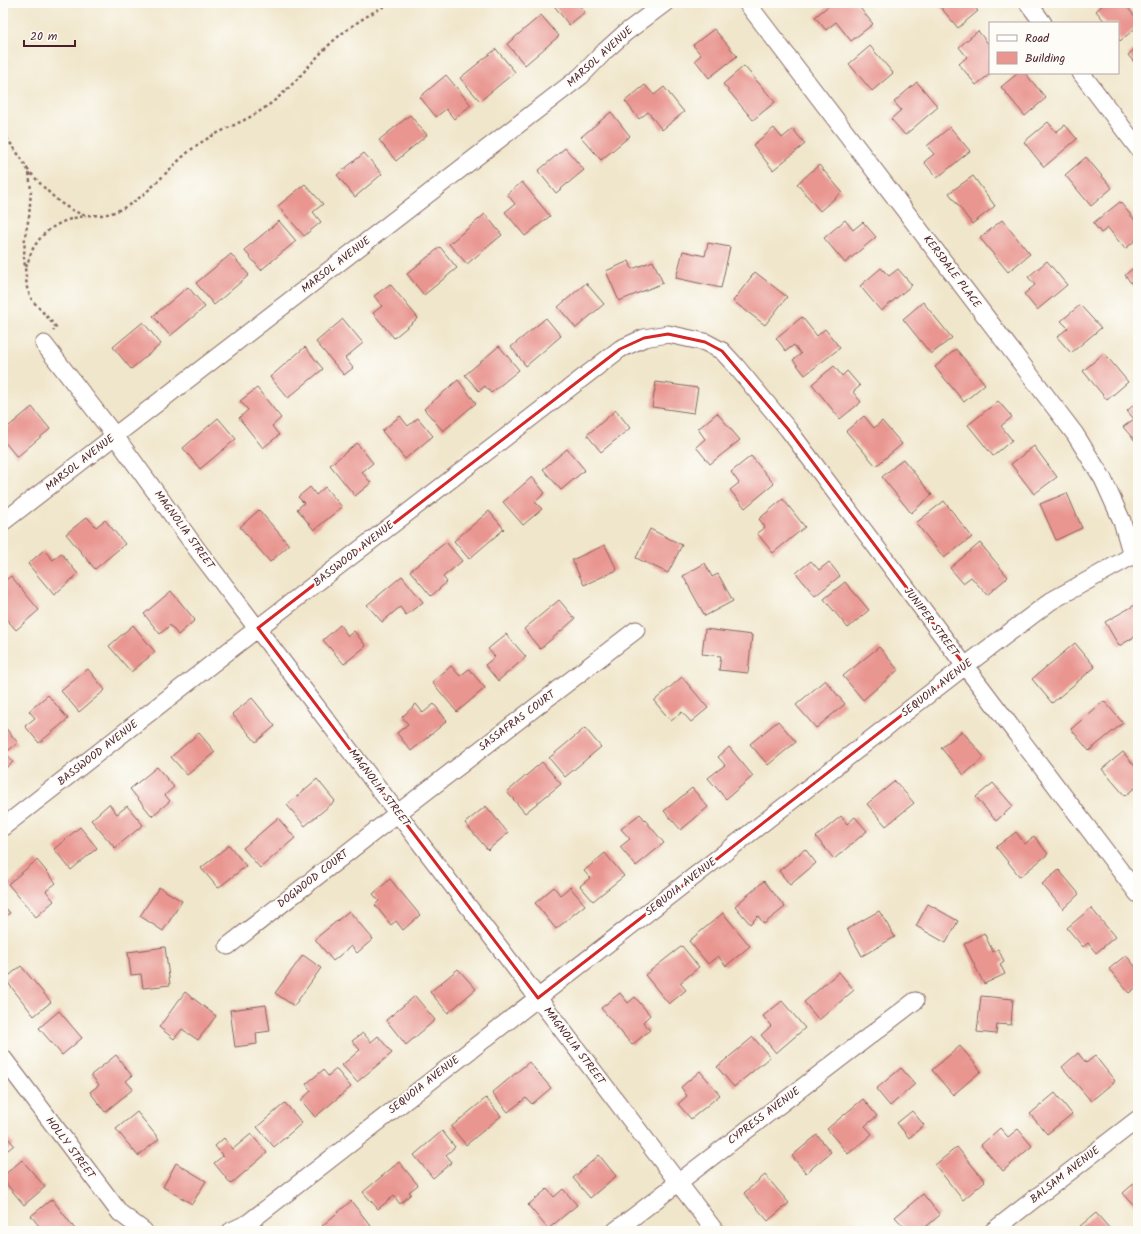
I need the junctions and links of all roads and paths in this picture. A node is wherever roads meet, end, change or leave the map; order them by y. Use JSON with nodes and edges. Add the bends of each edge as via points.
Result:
{"nodes":[{"id":1,"x":390,"y":3,"type":"edge"},
{"id":2,"x":665,"y":3,"type":"edge"},
{"id":3,"x":747,"y":3,"type":"edge"},
{"id":4,"x":1028,"y":3,"type":"edge"},
{"id":5,"x":1042,"y":22,"type":"edge"},
{"id":6,"x":1082,"y":74,"type":"edge"},
{"id":7,"x":3,"y":133,"type":"edge"},
{"id":8,"x":1138,"y":148,"type":"edge"},
{"id":9,"x":27,"y":169,"type":"junction"},
{"id":10,"x":87,"y":215,"type":"junction"},
{"id":11,"x":25,"y":270,"type":"junction"},
{"id":12,"x":44,"y":344,"type":"joint"},
{"id":13,"x":722,"y":351,"type":"joint"},
{"id":14,"x":115,"y":436,"type":"junction"},
{"id":15,"x":3,"y":522,"type":"edge"},
{"id":16,"x":1135,"y":555,"type":"edge"},
{"id":17,"x":258,"y":628,"type":"junction"},
{"id":18,"x":636,"y":630,"type":"dead end"},
{"id":19,"x":965,"y":666,"type":"junction"},
{"id":20,"x":398,"y":813,"type":"junction"},
{"id":21,"x":3,"y":827,"type":"edge"},
{"id":22,"x":1138,"y":894,"type":"edge"},
{"id":23,"x":228,"y":946,"type":"dead end"},
{"id":24,"x":538,"y":998,"type":"junction"},
{"id":25,"x":915,"y":1001,"type":"dead end"},
{"id":26,"x":3,"y":1058,"type":"edge"},
{"id":27,"x":1138,"y":1119,"type":"edge"},
{"id":28,"x":678,"y":1182,"type":"junction"},
{"id":29,"x":144,"y":1231,"type":"edge"},
{"id":30,"x":231,"y":1231,"type":"edge"},
{"id":31,"x":614,"y":1231,"type":"edge"},
{"id":32,"x":715,"y":1231,"type":"edge"},
{"id":33,"x":993,"y":1231,"type":"edge"}],
"edges":[{"from":1,"to":10,"type":"path","via":[[343,33],[269,105],[192,149],[126,207],[114,213]]},
{"from":2,"to":14,"type":"street","name":"MARSOL AVENUE","via":[[625,32],[581,76]]},
{"from":3,"to":16,"type":"street","name":"KERSDALE PLACE","via":[[1075,434],[1102,479]]},
{"from":4,"to":5,"type":"street"},
{"from":6,"to":8,"type":"street"},
{"from":7,"to":9,"type":"path"},
{"from":9,"to":10,"type":"path","via":[[62,204]]},
{"from":9,"to":11,"type":"path","via":[[31,191],[25,236]]},
{"from":10,"to":11,"type":"path","via":[[56,224],[44,234],[34,247]]},
{"from":11,"to":12,"type":"path","via":[[27,288],[32,300],[56,327]]},
{"from":12,"to":14,"type":"street","name":"MAGNOLIA STREET"},
{"from":13,"to":17,"type":"street","name":"BASSWOOD AVENUE","via":[[705,342],[668,334],[644,338],[620,349]]},
{"from":13,"to":19,"type":"street","name":"JUNIPER STREET","via":[[788,429]]},
{"from":14,"to":15,"type":"street","name":"MARSOL AVENUE"},
{"from":14,"to":17,"type":"street","name":"MAGNOLIA STREET"},
{"from":16,"to":19,"type":"street","name":"SEQUOIA AVENUE","via":[[1051,601]]},
{"from":17,"to":20,"type":"street","name":"MAGNOLIA STREET"},
{"from":17,"to":21,"type":"street","name":"BASSWOOD AVENUE"},
{"from":18,"to":20,"type":"street","name":"SASSAFRAS COURT"},
{"from":19,"to":22,"type":"street","name":"JUNIPER STREET"},
{"from":19,"to":24,"type":"street","name":"SEQUOIA AVENUE"},
{"from":20,"to":23,"type":"street","name":"DOGWOOD COURT"},
{"from":20,"to":24,"type":"street","name":"MAGNOLIA STREET"},
{"from":24,"to":28,"type":"street","name":"MAGNOLIA STREET"},
{"from":24,"to":30,"type":"street","name":"SEQUOIA AVENUE","via":[[248,1223]]},
{"from":25,"to":28,"type":"street","name":"CYPRESS AVENUE"},
{"from":26,"to":29,"type":"street","name":"HOLLY STREET","via":[[120,1213]]},
{"from":27,"to":33,"type":"street","name":"BALSAM AVENUE"},
{"from":28,"to":31,"type":"street","name":"CYPRESS AVENUE"},
{"from":28,"to":32,"type":"street","name":"MAGNOLIA STREET"}]}
